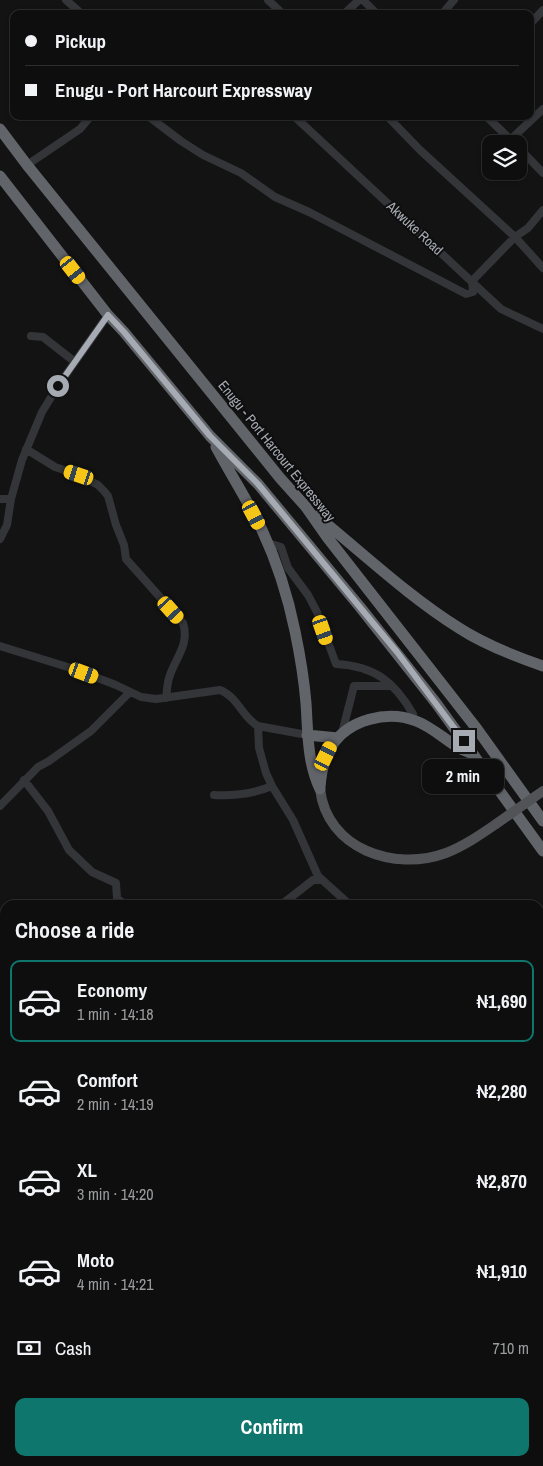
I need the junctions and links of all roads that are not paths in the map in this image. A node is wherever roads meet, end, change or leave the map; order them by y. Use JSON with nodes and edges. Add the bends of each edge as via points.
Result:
{"nodes":[{"id":1,"x":66,"y":0,"type":"edge"},
{"id":2,"x":268,"y":0,"type":"edge"},
{"id":3,"x":361,"y":0,"type":"edge"},
{"id":4,"x":454,"y":0,"type":"edge"},
{"id":5,"x":77,"y":10,"type":"edge"},
{"id":6,"x":279,"y":10,"type":"edge"},
{"id":7,"x":349,"y":10,"type":"edge"},
{"id":8,"x":372,"y":10,"type":"edge"},
{"id":9,"x":445,"y":10,"type":"edge"},
{"id":10,"x":543,"y":10,"type":"edge"},
{"id":11,"x":534,"y":20,"type":"edge"},
{"id":12,"x":543,"y":109,"type":"edge"},
{"id":13,"x":534,"y":119,"type":"edge"},
{"id":14,"x":88,"y":120,"type":"edge"},
{"id":15,"x":154,"y":120,"type":"edge"},
{"id":16,"x":298,"y":120,"type":"edge"},
{"id":17,"x":392,"y":120,"type":"edge"},
{"id":18,"x":490,"y":120,"type":"edge"},
{"id":19,"x":533,"y":120,"type":"edge"},
{"id":20,"x":0,"y":128,"type":"edge"},
{"id":21,"x":505,"y":135,"type":"edge"},
{"id":22,"x":519,"y":135,"type":"edge"},
{"id":23,"x":527,"y":156,"type":"edge"},
{"id":24,"x":27,"y":166,"type":"junction"},
{"id":25,"x":543,"y":173,"type":"edge"},
{"id":26,"x":0,"y":176,"type":"edge"},
{"id":27,"x":543,"y":210,"type":"edge"},
{"id":28,"x":515,"y":237,"type":"junction"},
{"id":29,"x":543,"y":268,"type":"edge"},
{"id":30,"x":472,"y":281,"type":"junction"},
{"id":31,"x":108,"y":315,"type":"junction"},
{"id":32,"x":543,"y":329,"type":"edge"},
{"id":33,"x":31,"y":336,"type":"dead end"},
{"id":34,"x":75,"y":362,"type":"junction"},
{"id":35,"x":210,"y":436,"type":"junction"},
{"id":36,"x":26,"y":450,"type":"junction"},
{"id":37,"x":11,"y":499,"type":"junction"},
{"id":38,"x":0,"y":500,"type":"edge"},
{"id":39,"x":306,"y":507,"type":"junction"},
{"id":40,"x":0,"y":539,"type":"edge"},
{"id":41,"x":268,"y":544,"type":"junction"},
{"id":42,"x":0,"y":646,"type":"edge"},
{"id":43,"x":543,"y":666,"type":"edge"},
{"id":44,"x":391,"y":686,"type":"junction"},
{"id":45,"x":130,"y":692,"type":"junction"},
{"id":46,"x":166,"y":698,"type":"junction"},
{"id":47,"x":412,"y":714,"type":"dead end"},
{"id":48,"x":258,"y":726,"type":"junction"},
{"id":49,"x":307,"y":736,"type":"junction"},
{"id":50,"x":340,"y":737,"type":"junction"},
{"id":51,"x":473,"y":754,"type":"junction"},
{"id":52,"x":24,"y":780,"type":"junction"},
{"id":53,"x":272,"y":786,"type":"junction"},
{"id":54,"x":320,"y":789,"type":"junction"},
{"id":55,"x":543,"y":791,"type":"edge"},
{"id":56,"x":214,"y":795,"type":"dead end"},
{"id":57,"x":0,"y":806,"type":"edge"},
{"id":58,"x":543,"y":821,"type":"edge"},
{"id":59,"x":543,"y":851,"type":"edge"},
{"id":60,"x":321,"y":880,"type":"junction"},
{"id":61,"x":119,"y":900,"type":"edge"},
{"id":62,"x":287,"y":900,"type":"edge"},
{"id":63,"x":344,"y":900,"type":"edge"}],
"edges":[{"from":1,"to":5,"type":"street"},
{"from":2,"to":6,"type":"street"},
{"from":3,"to":7,"type":"street"},
{"from":3,"to":8,"type":"street"},
{"from":4,"to":9,"type":"street"},
{"from":10,"to":11,"type":"street"},
{"from":12,"to":13,"type":"street"},
{"from":14,"to":24,"type":"street","via":[[80,129]]},
{"from":15,"to":30,"type":"street","via":[[275,197],[466,294],[473,292]]},
{"from":16,"to":30,"type":"street","name":"Akwuke Road"},
{"from":17,"to":28,"type":"street"},
{"from":18,"to":21,"type":"street"},
{"from":19,"to":22,"type":"street"},
{"from":20,"to":24,"type":"highway","name":"Enugu - Port Harcourt Expressway"},
{"from":23,"to":25,"type":"street"},
{"from":24,"to":39,"type":"highway","name":"Enugu - Port Harcourt Expressway"},
{"from":26,"to":31,"type":"highway"},
{"from":27,"to":28,"type":"street","via":[[528,228]]},
{"from":28,"to":29,"type":"street"},
{"from":28,"to":30,"type":"street"},
{"from":30,"to":32,"type":"street","name":"Akwuke Road","via":[[501,309]]},
{"from":31,"to":34,"type":"street"},
{"from":31,"to":35,"type":"highway"},
{"from":33,"to":34,"type":"street","via":[[43,337]]},
{"from":34,"to":36,"type":"street","via":[[48,402]]},
{"from":35,"to":41,"type":"highway"},
{"from":35,"to":51,"type":"highway","via":[[258,484],[360,607]]},
{"from":36,"to":37,"type":"street"},
{"from":36,"to":46,"type":"street","via":[[55,467],[79,475],[104,491],[126,559],[183,623],[185,642],[169,678]]},
{"from":37,"to":38,"type":"street"},
{"from":37,"to":40,"type":"street","via":[[7,525]]},
{"from":39,"to":43,"type":"highway","via":[[422,602],[460,628],[488,644]]},
{"from":39,"to":58,"type":"highway","name":"Enugu - Port Harcourt Expressway","via":[[477,729]]},
{"from":41,"to":44,"type":"street","via":[[281,547],[288,568],[317,612],[336,664],[373,671]]},
{"from":41,"to":49,"type":"highway","via":[[295,629],[302,665]]},
{"from":42,"to":45,"type":"street","via":[[74,669]]},
{"from":44,"to":47,"type":"street"},
{"from":44,"to":50,"type":"street","via":[[354,686]]},
{"from":45,"to":46,"type":"street","via":[[149,699]]},
{"from":45,"to":52,"type":"street","via":[[91,731]]},
{"from":46,"to":48,"type":"street","via":[[220,690],[227,693]]},
{"from":48,"to":49,"type":"street"},
{"from":48,"to":53,"type":"street","via":[[259,748]]},
{"from":49,"to":50,"type":"highway"},
{"from":49,"to":54,"type":"highway","via":[[315,780]]},
{"from":50,"to":51,"type":"highway","via":[[371,718],[403,716],[418,721]]},
{"from":50,"to":54,"type":"highway","via":[[322,767]]},
{"from":51,"to":59,"type":"highway"},
{"from":52,"to":57,"type":"street"},
{"from":52,"to":61,"type":"street","via":[[48,811],[69,850],[92,872],[116,883]]},
{"from":53,"to":56,"type":"street","via":[[235,796]]},
{"from":53,"to":60,"type":"street","via":[[293,820]]},
{"from":54,"to":55,"type":"main road","bridge":true,"via":[[323,806],[334,827],[344,837],[370,852],[412,860],[446,853],[473,840]]},
{"from":60,"to":62,"type":"street","via":[[312,880]]},
{"from":60,"to":63,"type":"street"}]}
